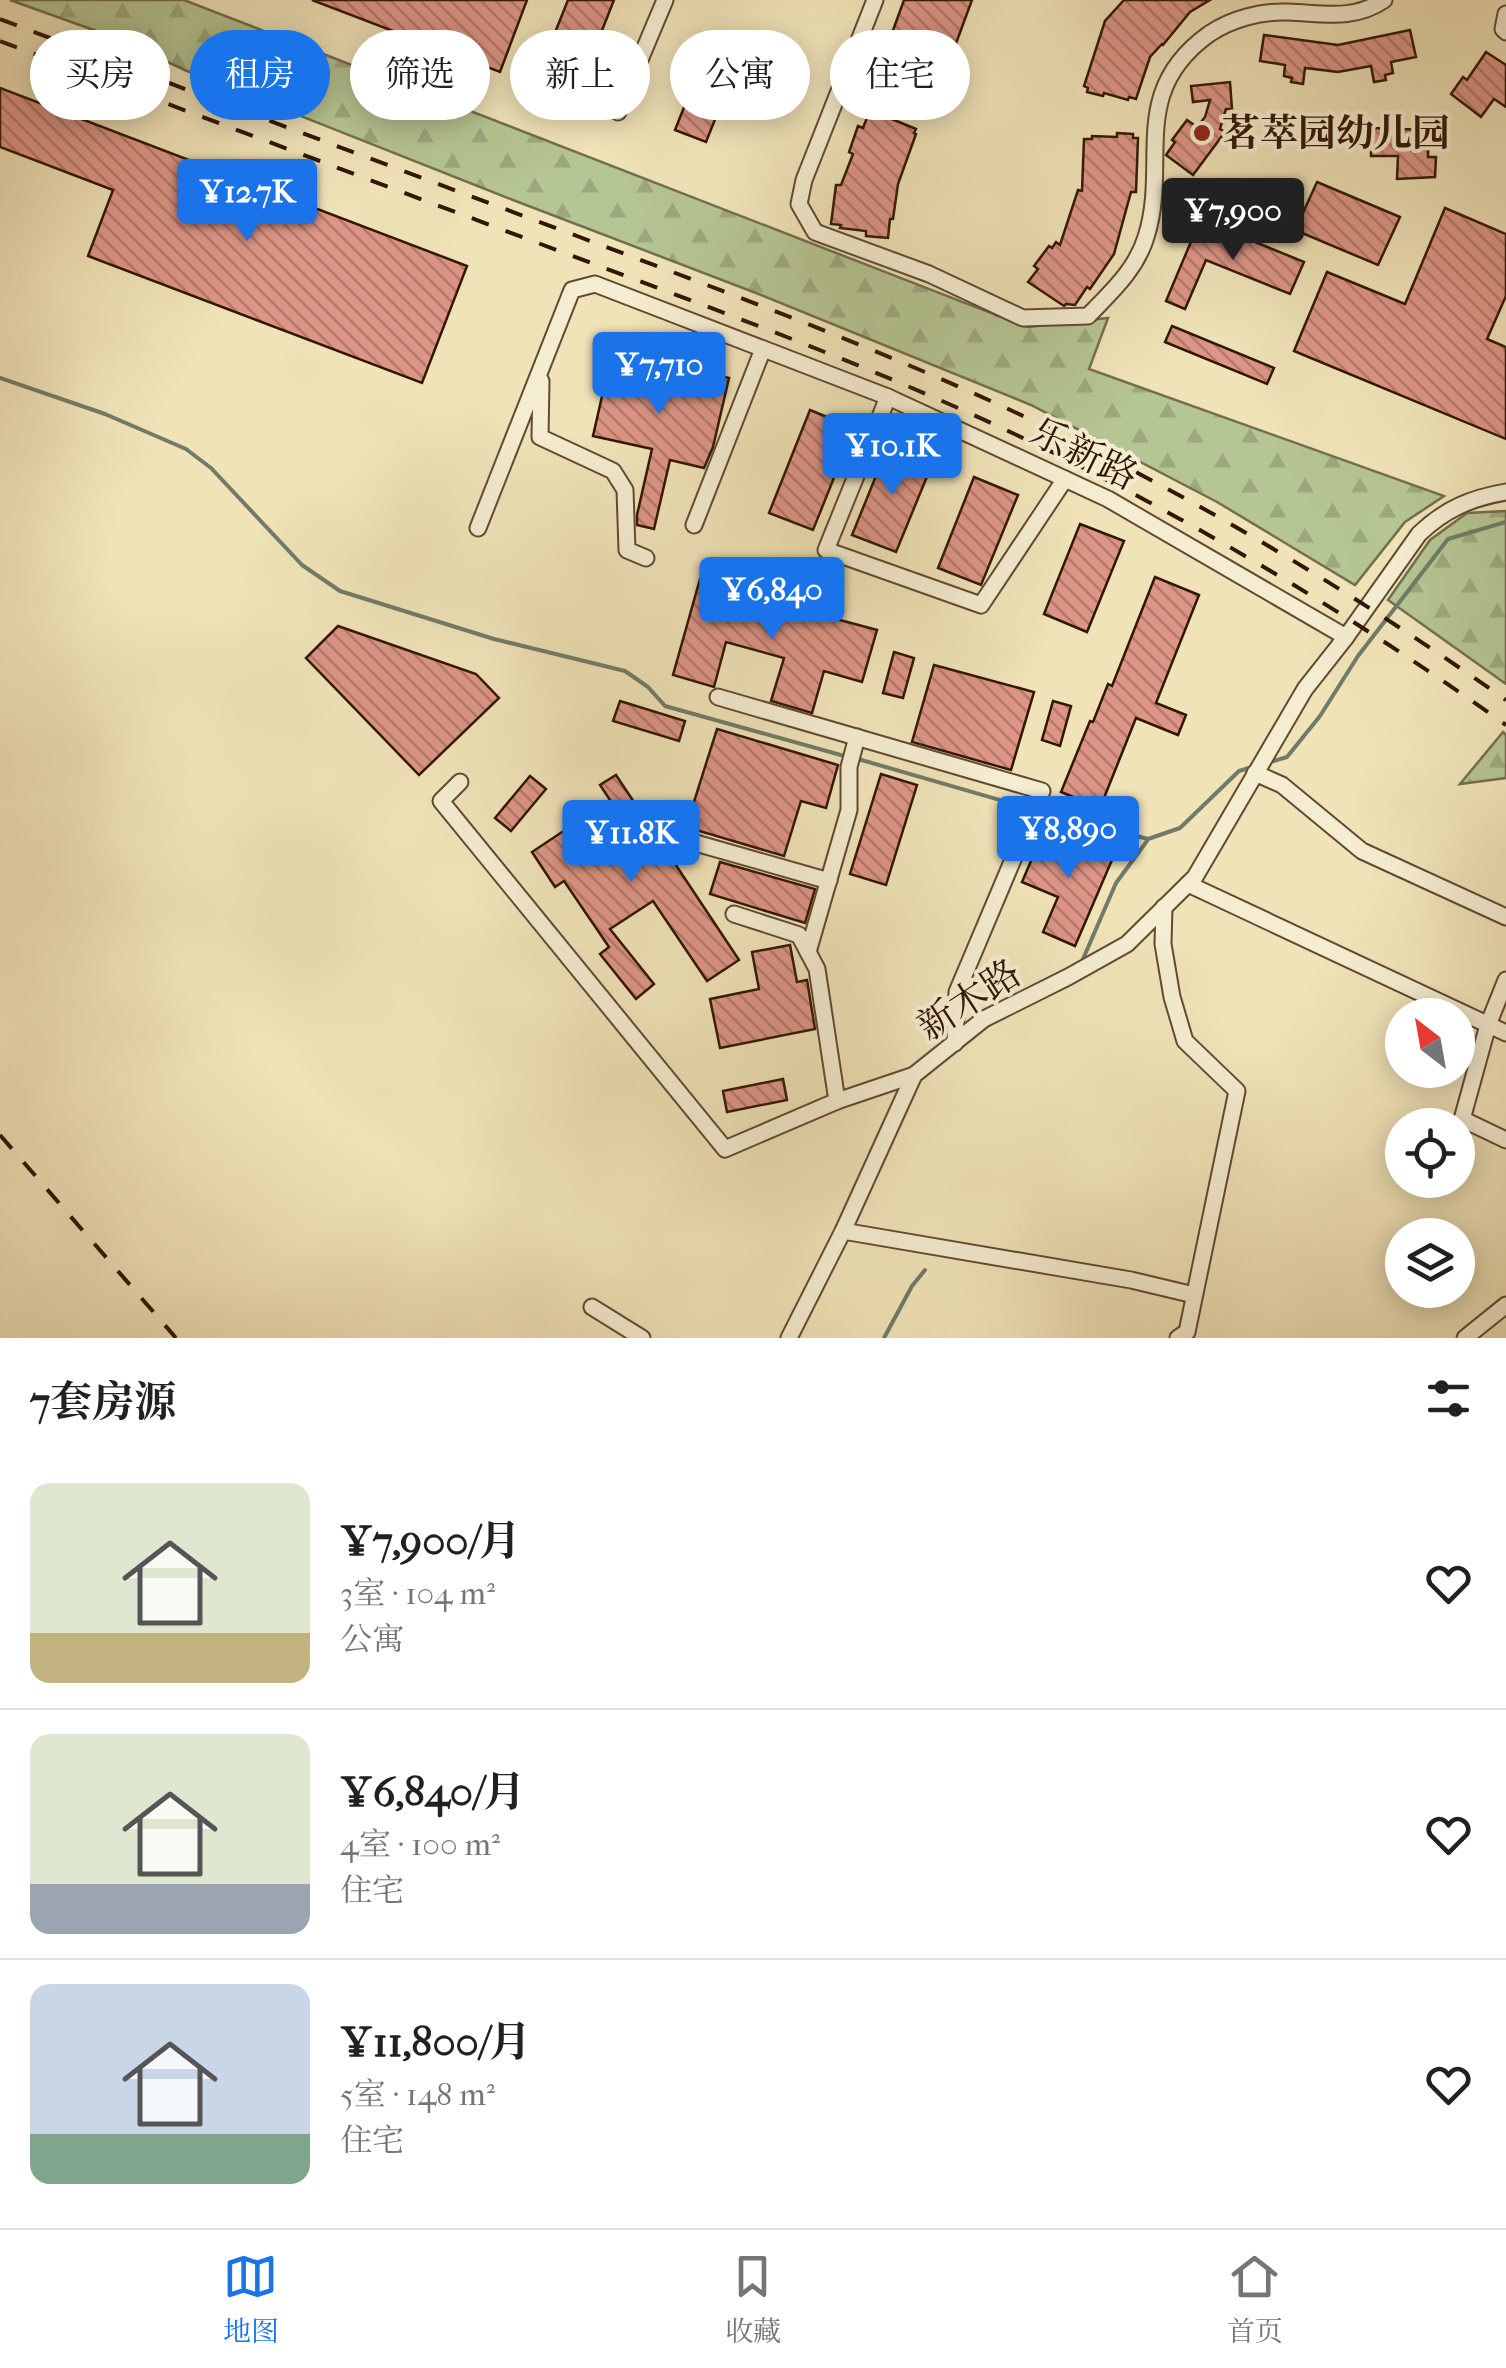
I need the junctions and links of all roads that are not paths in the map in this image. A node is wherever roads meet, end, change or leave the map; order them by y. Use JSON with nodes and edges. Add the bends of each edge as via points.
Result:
{"nodes":[{"id":1,"x":665,"y":0,"type":"edge"},
{"id":2,"x":875,"y":0,"type":"edge"},
{"id":3,"x":1384,"y":0,"type":"edge"},
{"id":4,"x":1506,"y":14,"type":"edge"},
{"id":5,"x":1506,"y":32,"type":"edge"},
{"id":6,"x":650,"y":36,"type":"edge"},
{"id":7,"x":763,"y":349,"type":"junction"},
{"id":8,"x":542,"y":367,"type":"junction"},
{"id":9,"x":888,"y":398,"type":"junction"},
{"id":10,"x":1065,"y":479,"type":"junction"},
{"id":11,"x":1506,"y":492,"type":"edge"},
{"id":12,"x":694,"y":526,"type":"dead end"},
{"id":13,"x":478,"y":528,"type":"dead end"},
{"id":14,"x":646,"y":558,"type":"dead end"},
{"id":15,"x":1346,"y":638,"type":"junction"},
{"id":16,"x":718,"y":697,"type":"dead end"},
{"id":17,"x":857,"y":737,"type":"junction"},
{"id":18,"x":1255,"y":774,"type":"junction"},
{"id":19,"x":460,"y":782,"type":"dead end"},
{"id":20,"x":678,"y":838,"type":"dead end"},
{"id":21,"x":829,"y":881,"type":"junction"},
{"id":22,"x":1188,"y":884,"type":"junction"},
{"id":23,"x":1164,"y":907,"type":"junction"},
{"id":24,"x":734,"y":914,"type":"dead end"},
{"id":25,"x":1506,"y":917,"type":"edge"},
{"id":26,"x":808,"y":952,"type":"junction"},
{"id":27,"x":1506,"y":980,"type":"edge"},
{"id":28,"x":1488,"y":1025,"type":"junction"},
{"id":29,"x":1506,"y":1033,"type":"edge"},
{"id":30,"x":955,"y":1043,"type":"junction"},
{"id":31,"x":914,"y":1075,"type":"junction"},
{"id":32,"x":837,"y":1101,"type":"junction"},
{"id":33,"x":1465,"y":1108,"type":"edge"},
{"id":34,"x":1475,"y":1131,"type":"edge"},
{"id":35,"x":1506,"y":1140,"type":"edge"},
{"id":36,"x":842,"y":1231,"type":"junction"},
{"id":37,"x":1194,"y":1295,"type":"junction"},
{"id":38,"x":1506,"y":1305,"type":"edge"},
{"id":39,"x":592,"y":1307,"type":"dead end"},
{"id":40,"x":642,"y":1338,"type":"edge"},
{"id":41,"x":788,"y":1338,"type":"edge"},
{"id":42,"x":1178,"y":1338,"type":"edge"},
{"id":43,"x":1465,"y":1338,"type":"edge"}],
"edges":[{"from":1,"to":6,"type":"street"},
{"from":2,"to":3,"type":"street","via":[[799,204],[815,232],[930,274],[1023,318],[1088,316],[1132,268],[1150,224],[1162,93],[1199,42],[1238,19],[1284,12],[1342,15]]},
{"from":4,"to":5,"type":"street"},
{"from":7,"to":8,"type":"street","name":"乐新路","via":[[596,284],[572,290]]},
{"from":7,"to":9,"type":"street","name":"乐新路"},
{"from":7,"to":12,"type":"street"},
{"from":8,"to":13,"type":"street","name":"乐新路"},
{"from":8,"to":14,"type":"street","via":[[540,437],[613,471],[625,490],[627,550]]},
{"from":9,"to":10,"type":"street","name":"乐新路"},
{"from":9,"to":10,"type":"street","via":[[826,550],[981,604]]},
{"from":10,"to":15,"type":"street","name":"乐新路"},
{"from":11,"to":15,"type":"street","via":[[1472,499],[1430,522]]},
{"from":15,"to":18,"type":"street","name":"新木路","via":[[1305,690]]},
{"from":16,"to":17,"type":"street"},
{"from":17,"to":21,"type":"street","via":[[849,767],[850,810]]},
{"from":17,"to":30,"type":"street","via":[[1042,790],[957,992]]},
{"from":18,"to":22,"type":"street","name":"新木路"},
{"from":18,"to":25,"type":"street","via":[[1282,785],[1362,850]]},
{"from":19,"to":32,"type":"street","via":[[441,801],[725,1148]]},
{"from":20,"to":21,"type":"street"},
{"from":21,"to":26,"type":"street"},
{"from":22,"to":23,"type":"street","name":"新木路"},
{"from":22,"to":28,"type":"street"},
{"from":23,"to":30,"type":"street","name":"新木路","via":[[1127,944],[984,1019]]},
{"from":23,"to":37,"type":"street","via":[[1163,944],[1184,1041],[1237,1090]]},
{"from":24,"to":26,"type":"street","via":[[799,935]]},
{"from":26,"to":32,"type":"street","via":[[817,970]]},
{"from":27,"to":28,"type":"street"},
{"from":28,"to":29,"type":"street"},
{"from":28,"to":33,"type":"street"},
{"from":30,"to":31,"type":"street","name":"新木路"},
{"from":31,"to":32,"type":"street"},
{"from":31,"to":36,"type":"street","name":"新木路"},
{"from":34,"to":35,"type":"street"},
{"from":36,"to":37,"type":"street"},
{"from":36,"to":41,"type":"street","name":"新木路"},
{"from":37,"to":42,"type":"street","via":[[1186,1332]]},
{"from":38,"to":43,"type":"street"},
{"from":39,"to":40,"type":"street"}]}
